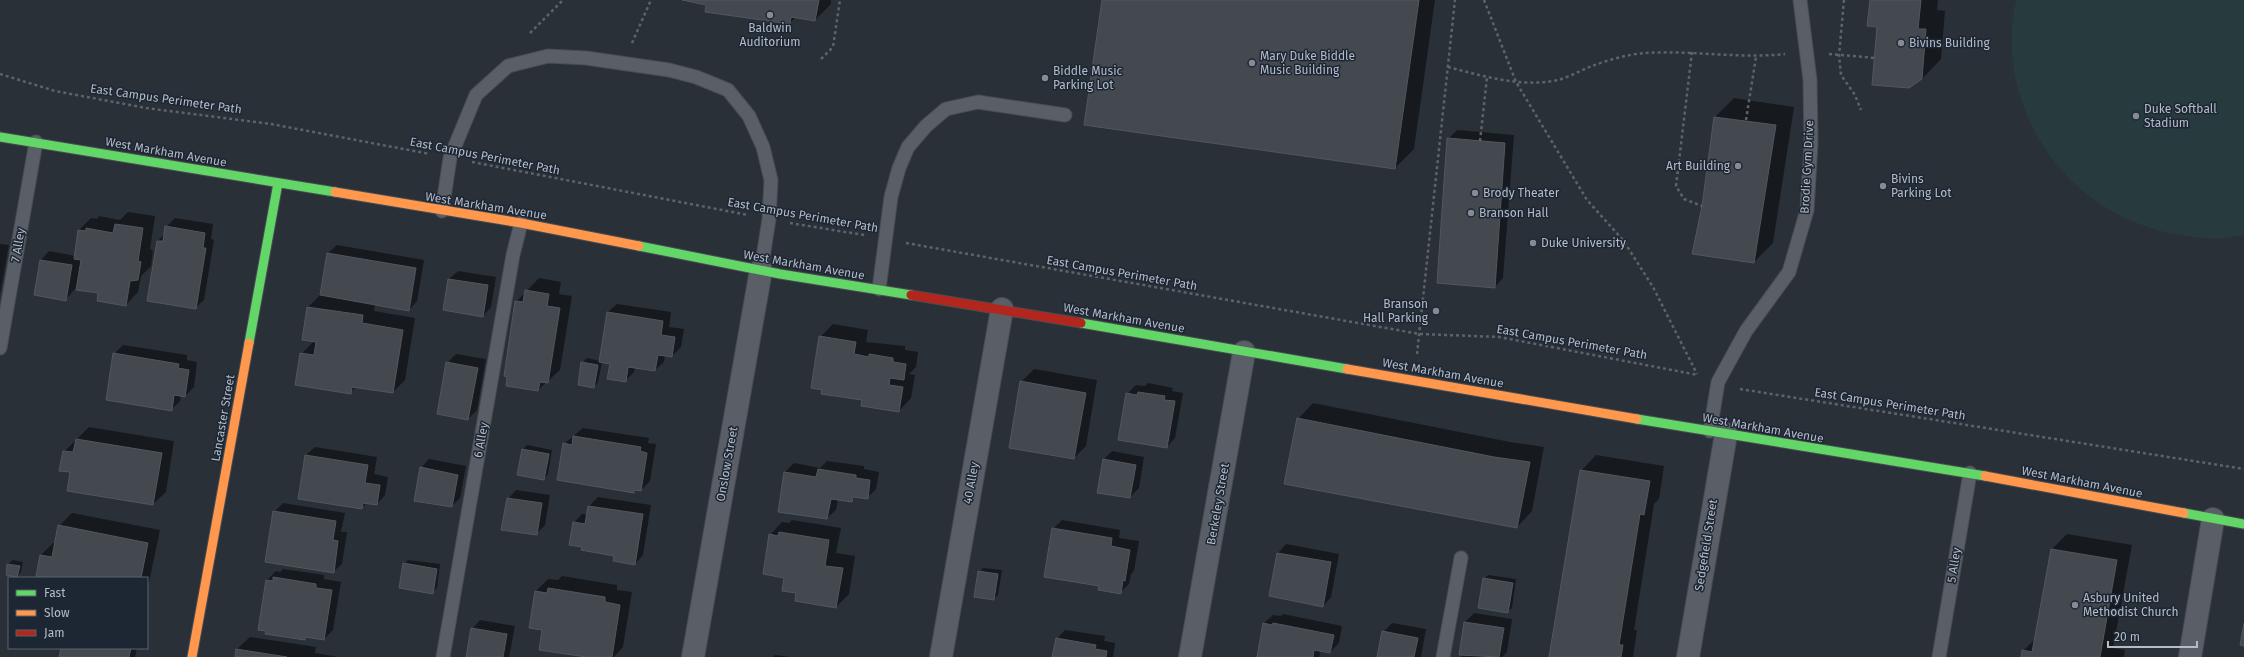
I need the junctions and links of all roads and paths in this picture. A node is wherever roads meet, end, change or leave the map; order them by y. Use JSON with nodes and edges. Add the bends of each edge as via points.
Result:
{"nodes":[{"id":1,"x":562,"y":0,"type":"edge"},
{"id":2,"x":651,"y":0,"type":"edge"},
{"id":3,"x":840,"y":0,"type":"edge"},
{"id":4,"x":1454,"y":0,"type":"edge"},
{"id":5,"x":1484,"y":0,"type":"edge"},
{"id":6,"x":1800,"y":0,"type":"edge"},
{"id":7,"x":1844,"y":0,"type":"edge"},
{"id":8,"x":530,"y":33,"type":"dead end"},
{"id":9,"x":1807,"y":51,"type":"junction"},
{"id":10,"x":1692,"y":52,"type":"junction"},
{"id":11,"x":1839,"y":55,"type":"junction"},
{"id":12,"x":1756,"y":57,"type":"junction"},
{"id":13,"x":1875,"y":58,"type":"dead end"},
{"id":14,"x":820,"y":59,"type":"dead end"},
{"id":15,"x":624,"y":64,"type":"junction"},
{"id":16,"x":1448,"y":67,"type":"junction"},
{"id":17,"x":0,"y":74,"type":"edge"},
{"id":18,"x":1487,"y":78,"type":"junction"},
{"id":19,"x":1516,"y":82,"type":"junction"},
{"id":20,"x":1861,"y":110,"type":"dead end"},
{"id":21,"x":1065,"y":115,"type":"dead end"},
{"id":22,"x":1746,"y":120,"type":"dead end"},
{"id":23,"x":0,"y":137,"type":"edge"},
{"id":24,"x":1480,"y":141,"type":"dead end"},
{"id":25,"x":36,"y":142,"type":"junction"},
{"id":26,"x":450,"y":158,"type":"junction"},
{"id":27,"x":278,"y":183,"type":"junction"},
{"id":28,"x":1702,"y":206,"type":"dead end"},
{"id":29,"x":442,"y":211,"type":"junction"},
{"id":30,"x":769,"y":219,"type":"junction"},
{"id":31,"x":521,"y":223,"type":"junction"},
{"id":32,"x":887,"y":239,"type":"junction"},
{"id":33,"x":761,"y":270,"type":"junction"},
{"id":34,"x":879,"y":289,"type":"junction"},
{"id":35,"x":1002,"y":309,"type":"junction"},
{"id":36,"x":1420,"y":334,"type":"junction"},
{"id":37,"x":0,"y":348,"type":"edge"},
{"id":38,"x":1244,"y":352,"type":"junction"},
{"id":39,"x":1697,"y":375,"type":"junction"},
{"id":40,"x":1414,"y":380,"type":"junction"},
{"id":41,"x":1718,"y":382,"type":"junction"},
{"id":42,"x":1718,"y":432,"type":"junction"},
{"id":43,"x":2244,"y":469,"type":"edge"},
{"id":44,"x":1970,"y":473,"type":"junction"},
{"id":45,"x":2213,"y":519,"type":"junction"},
{"id":46,"x":2244,"y":524,"type":"edge"},
{"id":47,"x":1461,"y":558,"type":"dead end"},
{"id":48,"x":192,"y":657,"type":"edge"},
{"id":49,"x":443,"y":657,"type":"edge"},
{"id":50,"x":693,"y":657,"type":"edge"},
{"id":51,"x":941,"y":657,"type":"edge"},
{"id":52,"x":1190,"y":657,"type":"edge"},
{"id":53,"x":1443,"y":657,"type":"edge"},
{"id":54,"x":1688,"y":657,"type":"edge"},
{"id":55,"x":1939,"y":657,"type":"edge"},
{"id":56,"x":2190,"y":657,"type":"edge"}],
"edges":[{"from":1,"to":8,"type":"path"},
{"from":2,"to":15,"type":"path"},
{"from":3,"to":14,"type":"path","via":[[833,47]]},
{"from":4,"to":16,"type":"path"},
{"from":5,"to":19,"type":"path"},
{"from":6,"to":9,"type":"lane","name":"Brodie Gym Drive"},
{"from":7,"to":11,"type":"path"},
{"from":9,"to":11,"type":"path"},
{"from":9,"to":12,"type":"path"},
{"from":9,"to":41,"type":"lane","name":"Brodie Gym Drive","via":[[1811,144],[1807,210],[1788,272],[1746,331]]},
{"from":10,"to":12,"type":"path"},
{"from":10,"to":19,"type":"path","via":[[1643,53],[1593,65],[1559,80]]},
{"from":10,"to":28,"type":"path","via":[[1676,186],[1684,199]]},
{"from":11,"to":13,"type":"path"},
{"from":11,"to":20,"type":"path","via":[[1841,75],[1856,95]]},
{"from":12,"to":22,"type":"path"},
{"from":15,"to":26,"type":"lane","via":[[548,56],[508,66],[476,95]]},
{"from":15,"to":30,"type":"lane","via":[[669,70],[696,77],[728,90],[749,116],[764,147],[771,180]]},
{"from":16,"to":18,"type":"path"},
{"from":16,"to":36,"type":"path"},
{"from":17,"to":26,"type":"path","name":"East Campus Perimeter Path","via":[[55,91],[146,108],[271,124]]},
{"from":18,"to":19,"type":"path"},
{"from":18,"to":24,"type":"path"},
{"from":19,"to":39,"type":"path","via":[[1587,200],[1623,240],[1645,275],[1675,328]]},
{"from":21,"to":32,"type":"lane","via":[[978,102],[946,110],[926,126],[908,147],[891,197]]},
{"from":23,"to":25,"type":"street","name":"West Markham Avenue"},
{"from":25,"to":27,"type":"street","name":"West Markham Avenue"},
{"from":25,"to":37,"type":"lane","name":"7 Alley"},
{"from":26,"to":29,"type":"lane"},
{"from":26,"to":30,"type":"path","name":"East Campus Perimeter Path"},
{"from":27,"to":29,"type":"street","name":"West Markham Avenue"},
{"from":27,"to":48,"type":"street","name":"Lancaster Street"},
{"from":29,"to":31,"type":"street","name":"West Markham Avenue"},
{"from":30,"to":32,"type":"path","name":"East Campus Perimeter Path"},
{"from":30,"to":33,"type":"lane"},
{"from":31,"to":33,"type":"street","name":"West Markham Avenue"},
{"from":31,"to":49,"type":"lane","name":"6 Alley"},
{"from":32,"to":34,"type":"lane"},
{"from":32,"to":36,"type":"path","name":"East Campus Perimeter Path"},
{"from":33,"to":34,"type":"street","name":"West Markham Avenue"},
{"from":33,"to":50,"type":"street","name":"Onslow Street"},
{"from":34,"to":35,"type":"street","name":"West Markham Avenue"},
{"from":35,"to":38,"type":"street","name":"West Markham Avenue"},
{"from":35,"to":51,"type":"street","name":"40 Alley"},
{"from":36,"to":39,"type":"path","name":"East Campus Perimeter Path","via":[[1500,337]]},
{"from":36,"to":40,"type":"path"},
{"from":38,"to":40,"type":"street","name":"West Markham Avenue"},
{"from":38,"to":52,"type":"street","name":"Berkeley Street"},
{"from":39,"to":41,"type":"path","name":"East Campus Perimeter Path"},
{"from":40,"to":42,"type":"street","name":"West Markham Avenue"},
{"from":41,"to":42,"type":"lane","name":"Brodie Gym Drive"},
{"from":41,"to":43,"type":"path","name":"East Campus Perimeter Path","via":[[1739,389]]},
{"from":42,"to":44,"type":"street","name":"West Markham Avenue"},
{"from":42,"to":54,"type":"street","name":"Sedgefield Street"},
{"from":44,"to":45,"type":"street","name":"West Markham Avenue"},
{"from":44,"to":55,"type":"lane","name":"5 Alley"},
{"from":45,"to":46,"type":"street","name":"West Markham Avenue"},
{"from":45,"to":56,"type":"street"},
{"from":47,"to":53,"type":"lane"}]}
